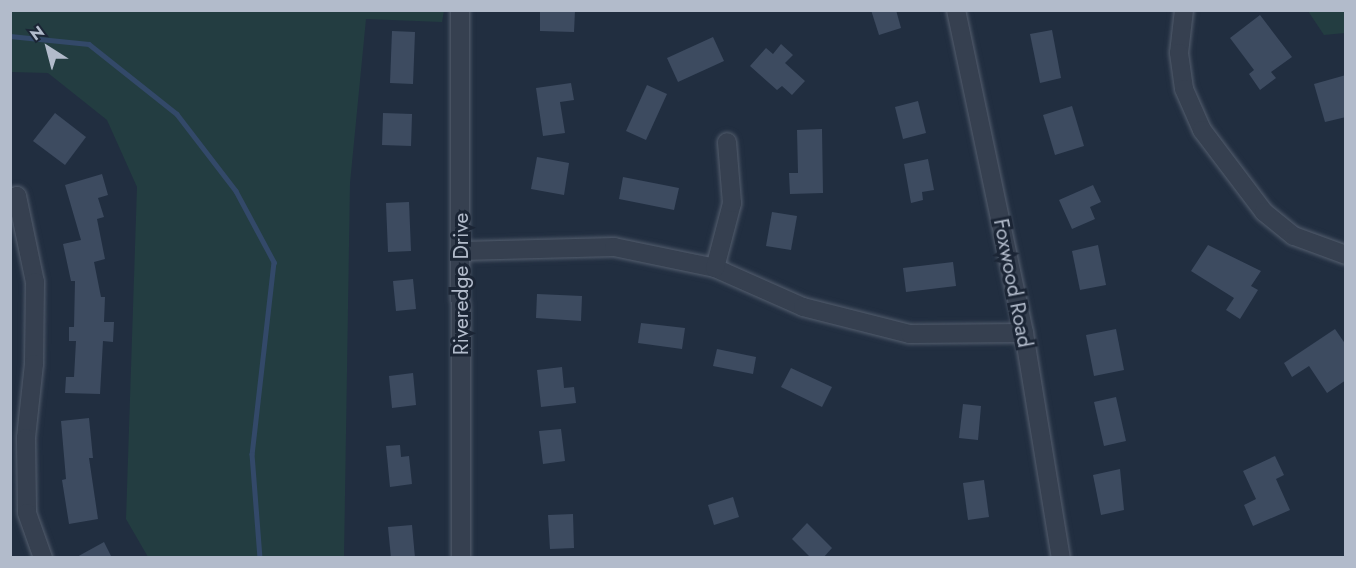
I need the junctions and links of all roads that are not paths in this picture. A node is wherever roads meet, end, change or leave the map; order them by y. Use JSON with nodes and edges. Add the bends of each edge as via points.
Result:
{"nodes":[{"id":1,"x":460,"y":10,"type":"edge"},
{"id":2,"x":956,"y":10,"type":"edge"},
{"id":3,"x":1184,"y":10,"type":"edge"},
{"id":4,"x":726,"y":142,"type":"dead end"},
{"id":5,"x":10,"y":198,"type":"edge"},
{"id":6,"x":462,"y":251,"type":"junction"},
{"id":7,"x":1346,"y":255,"type":"edge"},
{"id":8,"x":715,"y":268,"type":"junction"},
{"id":9,"x":1024,"y":333,"type":"junction"},
{"id":10,"x":18,"y":438,"type":"edge"},
{"id":11,"x":43,"y":558,"type":"edge"},
{"id":12,"x":461,"y":558,"type":"edge"},
{"id":13,"x":1061,"y":558,"type":"edge"}],
"edges":[{"from":1,"to":6,"type":"street","name":"Riveredge Drive"},
{"from":2,"to":9,"type":"street","name":"Foxwood Road"},
{"from":3,"to":7,"type":"street","via":[[1179,53],[1184,89],[1202,130],[1264,212],[1294,236]]},
{"from":4,"to":8,"type":"street","via":[[732,203]]},
{"from":5,"to":10,"type":"street","via":[[17,196],[34,282],[34,364]]},
{"from":6,"to":8,"type":"street","via":[[614,248]]},
{"from":6,"to":12,"type":"street","name":"Riveredge Drive"},
{"from":8,"to":9,"type":"street","via":[[803,307],[910,334]]},
{"from":9,"to":13,"type":"street","name":"Foxwood Road"},
{"from":10,"to":11,"type":"street","via":[[27,513]]}]}
